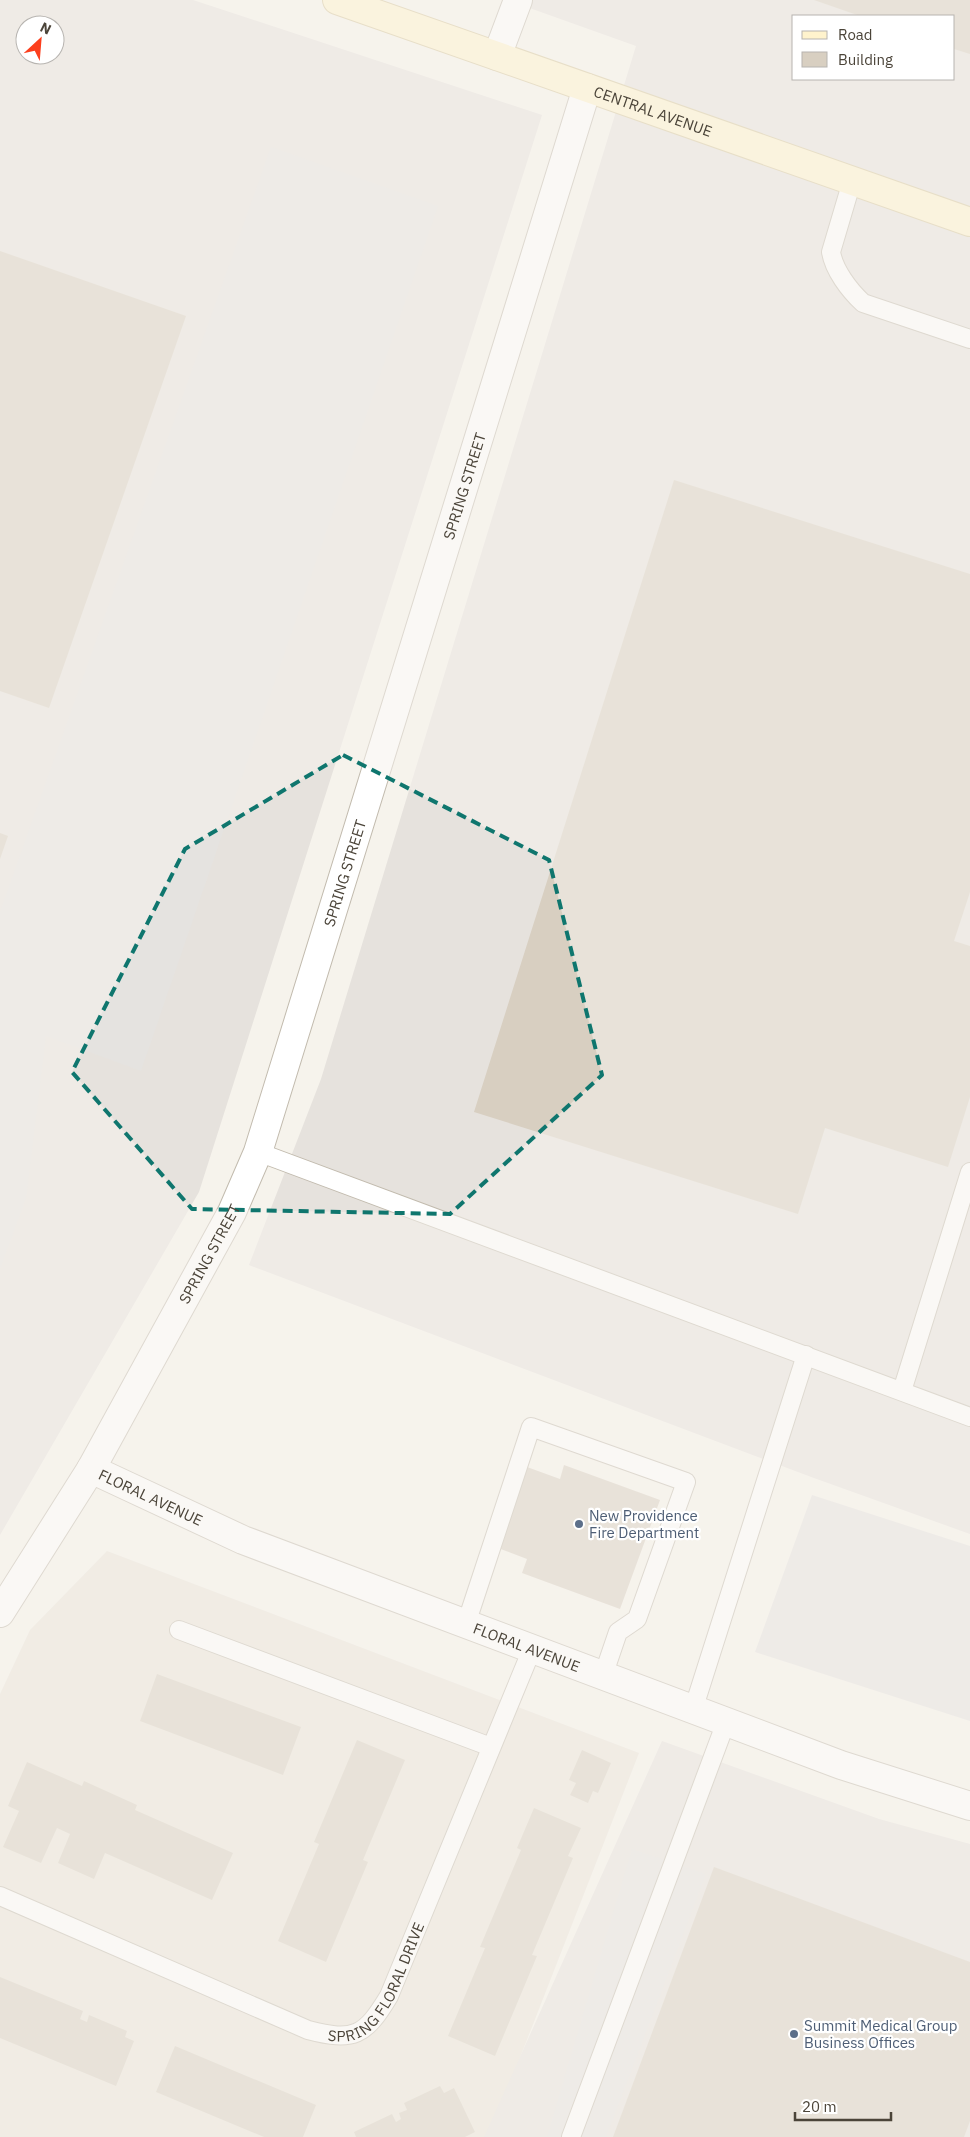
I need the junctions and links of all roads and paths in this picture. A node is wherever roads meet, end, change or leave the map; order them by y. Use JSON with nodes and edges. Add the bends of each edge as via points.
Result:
{"nodes":[{"id":1,"x":337,"y":0,"type":"edge"},
{"id":2,"x":518,"y":0,"type":"edge"},
{"id":3,"x":371,"y":6,"type":"edge"},
{"id":4,"x":497,"y":56,"type":"junction"},
{"id":5,"x":587,"y":88,"type":"junction"},
{"id":6,"x":852,"y":180,"type":"junction"},
{"id":7,"x":970,"y":222,"type":"edge"},
{"id":8,"x":970,"y":339,"type":"edge"},
{"id":9,"x":258,"y":1152,"type":"junction"},
{"id":10,"x":970,"y":1172,"type":"edge"},
{"id":11,"x":965,"y":1203,"type":"edge"},
{"id":12,"x":806,"y":1355,"type":"junction"},
{"id":13,"x":902,"y":1391,"type":"junction"},
{"id":14,"x":970,"y":1417,"type":"edge"},
{"id":15,"x":91,"y":1470,"type":"junction"},
{"id":16,"x":0,"y":1613,"type":"edge"},
{"id":17,"x":466,"y":1624,"type":"junction"},
{"id":18,"x":179,"y":1630,"type":"dead end"},
{"id":19,"x":532,"y":1649,"type":"junction"},
{"id":20,"x":603,"y":1676,"type":"junction"},
{"id":21,"x":693,"y":1710,"type":"junction"},
{"id":22,"x":726,"y":1722,"type":"junction"},
{"id":23,"x":491,"y":1747,"type":"junction"},
{"id":24,"x":970,"y":1806,"type":"edge"},
{"id":25,"x":0,"y":1896,"type":"edge"},
{"id":26,"x":571,"y":2137,"type":"edge"}],
"edges":[{"from":1,"to":3,"type":"street","name":"CENTRAL AVENUE"},
{"from":2,"to":4,"type":"street"},
{"from":3,"to":4,"type":"street","name":"CENTRAL AVENUE"},
{"from":4,"to":5,"type":"street","name":"CENTRAL AVENUE"},
{"from":5,"to":6,"type":"street","name":"CENTRAL AVENUE"},
{"from":5,"to":9,"type":"street","name":"SPRING STREET"},
{"from":6,"to":7,"type":"street","name":"CENTRAL AVENUE"},
{"from":6,"to":8,"type":"lane","via":[[831,252],[833,262],[856,296],[863,303]]},
{"from":9,"to":12,"type":"lane"},
{"from":9,"to":15,"type":"street","name":"SPRING STREET","via":[[232,1212]]},
{"from":10,"to":11,"type":"lane"},
{"from":11,"to":13,"type":"lane"},
{"from":12,"to":13,"type":"lane"},
{"from":12,"to":21,"type":"lane"},
{"from":13,"to":14,"type":"lane"},
{"from":15,"to":16,"type":"street","name":"SPRING STREET"},
{"from":15,"to":17,"type":"street","name":"FLORAL AVENUE","via":[[243,1540]]},
{"from":17,"to":19,"type":"street","name":"FLORAL AVENUE"},
{"from":17,"to":20,"type":"lane","via":[[531,1427],[686,1482],[637,1619],[618,1632]]},
{"from":18,"to":23,"type":"lane"},
{"from":19,"to":20,"type":"street","name":"FLORAL AVENUE"},
{"from":19,"to":23,"type":"lane","name":"SPRING FLORAL DRIVE"},
{"from":20,"to":21,"type":"street","name":"FLORAL AVENUE"},
{"from":21,"to":22,"type":"street","name":"FLORAL AVENUE"},
{"from":22,"to":24,"type":"street","name":"FLORAL AVENUE","via":[[841,1765]]},
{"from":22,"to":26,"type":"lane"},
{"from":23,"to":25,"type":"lane","name":"SPRING FLORAL DRIVE","via":[[389,1996],[363,2030],[348,2036],[308,2030]]}]}
